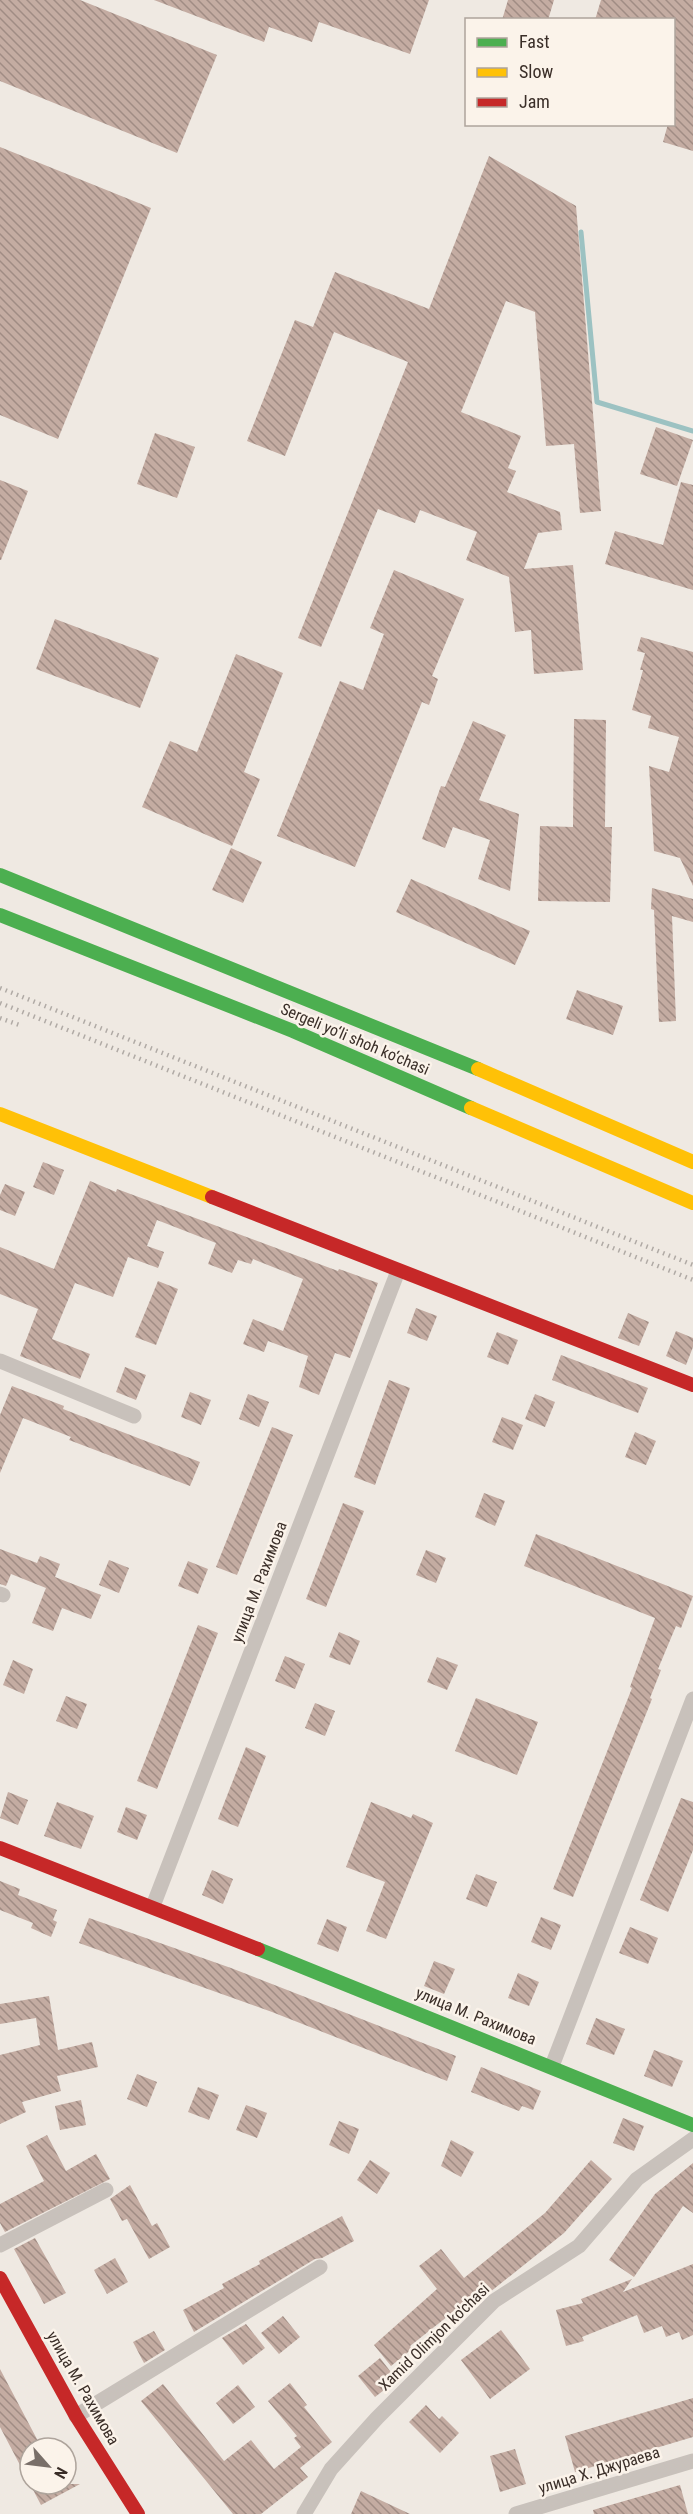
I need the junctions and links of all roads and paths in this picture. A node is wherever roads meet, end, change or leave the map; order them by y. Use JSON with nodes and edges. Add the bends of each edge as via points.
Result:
{"nodes":[{"id":1,"x":0,"y":875,"type":"edge"},
{"id":2,"x":0,"y":915,"type":"edge"},
{"id":3,"x":0,"y":1114,"type":"edge"},
{"id":4,"x":693,"y":1162,"type":"edge"},
{"id":5,"x":693,"y":1203,"type":"edge"},
{"id":6,"x":398,"y":1271,"type":"junction"},
{"id":7,"x":0,"y":1361,"type":"edge"},
{"id":8,"x":693,"y":1385,"type":"edge"},
{"id":9,"x":134,"y":1416,"type":"dead end"},
{"id":10,"x":693,"y":1699,"type":"edge"},
{"id":11,"x":0,"y":1848,"type":"edge"},
{"id":12,"x":153,"y":1906,"type":"junction"},
{"id":13,"x":552,"y":2066,"type":"junction"},
{"id":14,"x":693,"y":2125,"type":"edge"},
{"id":15,"x":693,"y":2139,"type":"edge"},
{"id":16,"x":106,"y":2190,"type":"dead end"},
{"id":17,"x":0,"y":2245,"type":"edge"},
{"id":18,"x":320,"y":2267,"type":"dead end"},
{"id":19,"x":0,"y":2278,"type":"edge"},
{"id":20,"x":76,"y":2416,"type":"junction"},
{"id":21,"x":693,"y":2461,"type":"edge"},
{"id":22,"x":138,"y":2514,"type":"edge"},
{"id":23,"x":304,"y":2514,"type":"edge"},
{"id":24,"x":516,"y":2514,"type":"edge"}],
"edges":[{"from":1,"to":4,"type":"street","name":"Sergeli yo‘li shoh ko‘chasi","via":[[527,1089]]},
{"from":2,"to":5,"type":"street","name":"Sergeli yo‘li shoh ko‘chasi","via":[[293,1031]]},
{"from":3,"to":6,"type":"street"},
{"from":6,"to":8,"type":"street"},
{"from":6,"to":12,"type":"street","name":"улица М. Рахимова"},
{"from":7,"to":9,"type":"street"},
{"from":10,"to":13,"type":"street","name":"улица М. Рахимова"},
{"from":11,"to":12,"type":"street","name":"улица М. Рахимова"},
{"from":12,"to":13,"type":"street","name":"улица М. Рахимова"},
{"from":13,"to":14,"type":"street","name":"улица М. Рахимова"},
{"from":15,"to":23,"type":"street","name":"Xamid Olimjon ko'chasi","via":[[637,2179],[579,2246],[494,2301],[331,2469]]},
{"from":16,"to":17,"type":"street"},
{"from":18,"to":20,"type":"street"},
{"from":19,"to":20,"type":"street","name":"улица М. Рахимова"},
{"from":20,"to":22,"type":"street","name":"улица М. Рахимова"},
{"from":21,"to":24,"type":"street","name":"улица Х. Джураева"}]}
